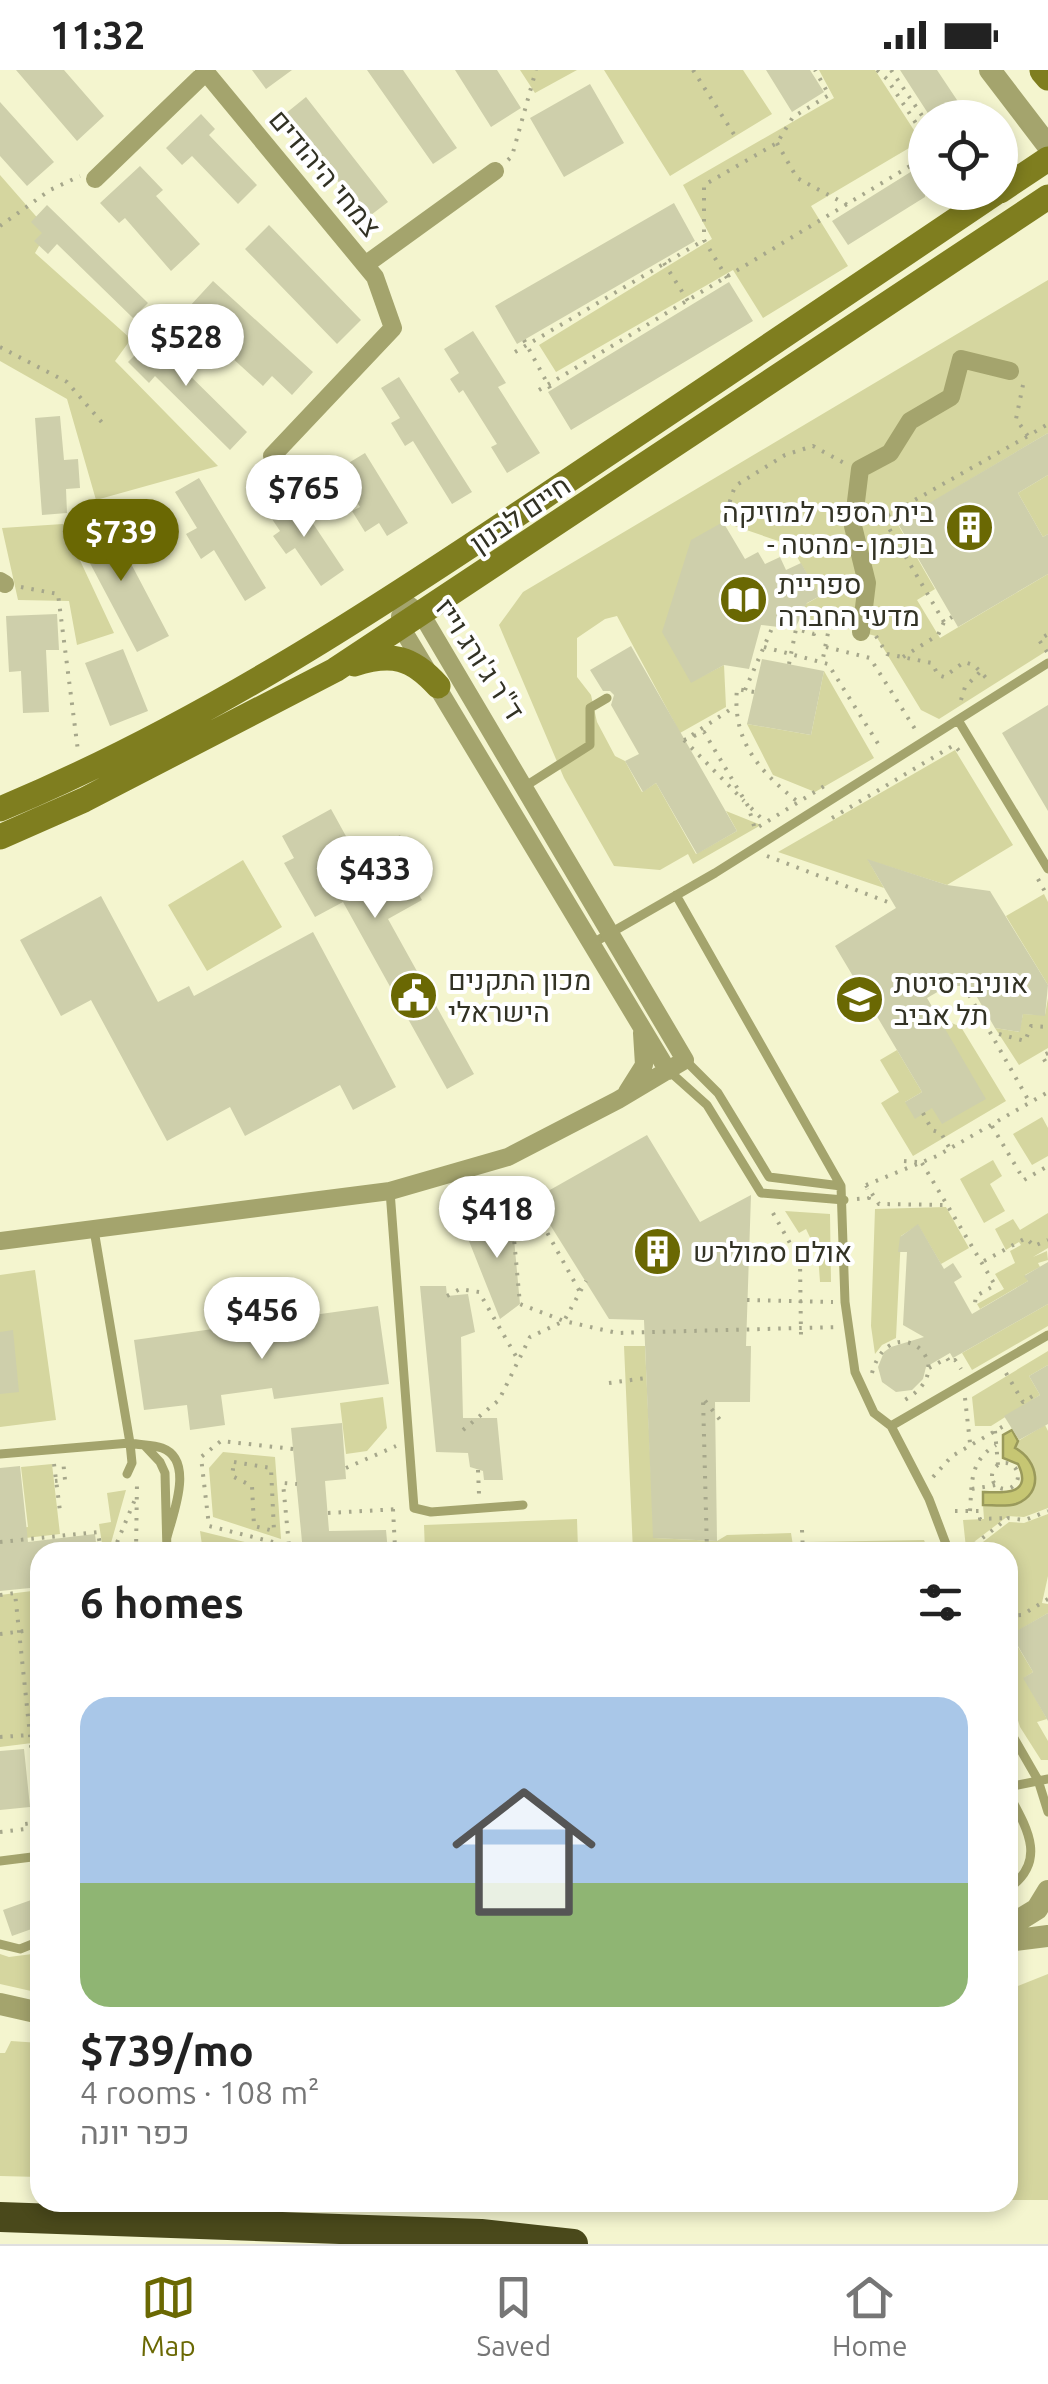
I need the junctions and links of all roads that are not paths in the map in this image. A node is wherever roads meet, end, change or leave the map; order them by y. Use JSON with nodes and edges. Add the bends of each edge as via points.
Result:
{"nodes":[{"id":1,"x":990,"y":70,"type":"edge"},
{"id":2,"x":1042,"y":70,"type":"edge"},
{"id":3,"x":205,"y":71,"type":"edge"},
{"id":4,"x":1048,"y":79,"type":"edge"},
{"id":5,"x":1048,"y":146,"type":"edge"},
{"id":6,"x":1048,"y":159,"type":"edge"},
{"id":7,"x":495,"y":171,"type":"road end"},
{"id":8,"x":95,"y":178,"type":"road end"},
{"id":9,"x":1018,"y":179,"type":"edge"},
{"id":10,"x":1048,"y":197,"type":"edge"},
{"id":11,"x":972,"y":210,"type":"edge"},
{"id":12,"x":365,"y":265,"type":"junction"},
{"id":13,"x":1010,"y":371,"type":"road end"},
{"id":14,"x":272,"y":456,"type":"dead end"},
{"id":15,"x":397,"y":596,"type":"junction"},
{"id":16,"x":412,"y":621,"type":"junction"},
{"id":17,"x":860,"y":632,"type":"dead end"},
{"id":18,"x":1048,"y":663,"type":"edge"},
{"id":19,"x":335,"y":670,"type":"junction"},
{"id":20,"x":438,"y":686,"type":"junction"},
{"id":21,"x":607,"y":698,"type":"dead end"},
{"id":22,"x":958,"y":720,"type":"junction"},
{"id":23,"x":524,"y":787,"type":"junction"},
{"id":24,"x":0,"y":809,"type":"edge"},
{"id":25,"x":0,"y":837,"type":"edge"},
{"id":26,"x":1048,"y":869,"type":"edge"},
{"id":27,"x":676,"y":895,"type":"junction"},
{"id":28,"x":601,"y":938,"type":"junction"},
{"id":29,"x":635,"y":1014,"type":"junction"},
{"id":30,"x":685,"y":1060,"type":"junction"},
{"id":31,"x":668,"y":1071,"type":"junction"},
{"id":32,"x":618,"y":1100,"type":"junction"},
{"id":33,"x":841,"y":1186,"type":"junction"},
{"id":34,"x":390,"y":1191,"type":"junction"},
{"id":35,"x":844,"y":1200,"type":"junction"},
{"id":36,"x":94,"y":1230,"type":"junction"},
{"id":37,"x":0,"y":1241,"type":"edge"},
{"id":38,"x":1048,"y":1335,"type":"edge"},
{"id":39,"x":891,"y":1426,"type":"junction"},
{"id":40,"x":130,"y":1444,"type":"junction"},
{"id":41,"x":0,"y":1454,"type":"edge"},
{"id":42,"x":126,"y":1474,"type":"road end"},
{"id":43,"x":523,"y":1505,"type":"dead end"},
{"id":44,"x":167,"y":1542,"type":"edge"},
{"id":45,"x":946,"y":1542,"type":"edge"},
{"id":46,"x":1018,"y":1743,"type":"edge"},
{"id":47,"x":1045,"y":1782,"type":"edge"},
{"id":48,"x":1018,"y":1788,"type":"edge"},
{"id":49,"x":1018,"y":1810,"type":"edge"},
{"id":50,"x":1048,"y":1812,"type":"edge"},
{"id":51,"x":30,"y":1857,"type":"edge"},
{"id":52,"x":0,"y":1861,"type":"edge"},
{"id":53,"x":1018,"y":1880,"type":"edge"},
{"id":54,"x":1048,"y":1891,"type":"edge"},
{"id":55,"x":1018,"y":1921,"type":"edge"},
{"id":56,"x":1048,"y":1936,"type":"edge"},
{"id":57,"x":1018,"y":1939,"type":"edge"},
{"id":58,"x":0,"y":1944,"type":"edge"},
{"id":59,"x":30,"y":1945,"type":"edge"},
{"id":60,"x":0,"y":2004,"type":"edge"},
{"id":61,"x":30,"y":2012,"type":"edge"},
{"id":62,"x":0,"y":2016,"type":"edge"},
{"id":63,"x":30,"y":2020,"type":"edge"},
{"id":64,"x":0,"y":2217,"type":"edge"},
{"id":65,"x":574,"y":2244,"type":"edge"}],
"edges":[{"from":1,"to":5,"type":"street"},
{"from":2,"to":4,"type":"main road"},
{"from":3,"to":8,"type":"street"},
{"from":3,"to":12,"type":"street","name":"צמחי היהודים"},
{"from":6,"to":9,"type":"main road","name":"חיים לבנון"},
{"from":7,"to":12,"type":"street"},
{"from":10,"to":16,"type":"main road","name":"חיים לבנון"},
{"from":11,"to":15,"type":"main road","name":"חיים לבנון"},
{"from":12,"to":14,"type":"street","name":"צמחי היהודים","via":[[393,328]]},
{"from":13,"to":17,"type":"street","via":[[960,359],[951,397],[910,421],[890,453],[860,469],[853,526],[867,583]]},
{"from":15,"to":16,"type":"street","name":"ד\"ר ג'ורג וייז"},
{"from":15,"to":24,"type":"main road","name":"חיים לבנון","via":[[243,691],[81,776]]},
{"from":16,"to":19,"type":"main road","name":"חיים לבנון"},
{"from":16,"to":20,"type":"street","name":"ד\"ר ג'ורג וייז"},
{"from":16,"to":23,"type":"street","name":"ד\"ר ג'ורג וייז"},
{"from":18,"to":22,"type":"lane"},
{"from":19,"to":20,"type":"main road","via":[[395,658],[419,666]]},
{"from":19,"to":25,"type":"main road","name":"חיים לבנון"},
{"from":20,"to":28,"type":"street","name":"ד\"ר ג'ורג וייז"},
{"from":21,"to":23,"type":"lane","via":[[590,708],[590,746]]},
{"from":22,"to":26,"type":"lane"},
{"from":22,"to":27,"type":"lane"},
{"from":23,"to":28,"type":"street","name":"ד\"ר ג'ורג וייז"},
{"from":27,"to":28,"type":"lane"},
{"from":27,"to":33,"type":"lane"},
{"from":28,"to":29,"type":"street","name":"ד\"ר ג'ורג וייז"},
{"from":28,"to":30,"type":"street","name":"ד\"ר ג'ורג וייז"},
{"from":29,"to":31,"type":"street","name":"ד\"ר ג'ורג וייז"},
{"from":29,"to":32,"type":"street","via":[[644,1064]]},
{"from":30,"to":31,"type":"street"},
{"from":30,"to":33,"type":"lane","via":[[718,1093],[770,1177]]},
{"from":31,"to":32,"type":"street"},
{"from":31,"to":35,"type":"lane","via":[[707,1105],[761,1193]]},
{"from":32,"to":34,"type":"street","via":[[508,1157]]},
{"from":33,"to":35,"type":"lane"},
{"from":34,"to":36,"type":"street"},
{"from":34,"to":43,"type":"lane","via":[[414,1508]]},
{"from":35,"to":39,"type":"lane","via":[[854,1372],[874,1412]]},
{"from":36,"to":37,"type":"street"},
{"from":36,"to":40,"type":"lane"},
{"from":38,"to":39,"type":"lane"},
{"from":39,"to":45,"type":"lane"},
{"from":40,"to":41,"type":"lane"},
{"from":40,"to":42,"type":"lane"},
{"from":40,"to":44,"type":"lane","via":[[145,1446],[160,1462]]},
{"from":46,"to":47,"type":"lane"},
{"from":47,"to":48,"type":"lane"},
{"from":47,"to":50,"type":"lane"},
{"from":49,"to":53,"type":"lane","via":[[1034,1856]]},
{"from":51,"to":52,"type":"lane"},
{"from":54,"to":55,"type":"street","via":[[1037,1909]]},
{"from":56,"to":57,"type":"street"},
{"from":58,"to":59,"type":"lane"},
{"from":60,"to":61,"type":"street"},
{"from":62,"to":63,"type":"street"},
{"from":64,"to":65,"type":"highway","via":[[481,2234]]}]}
